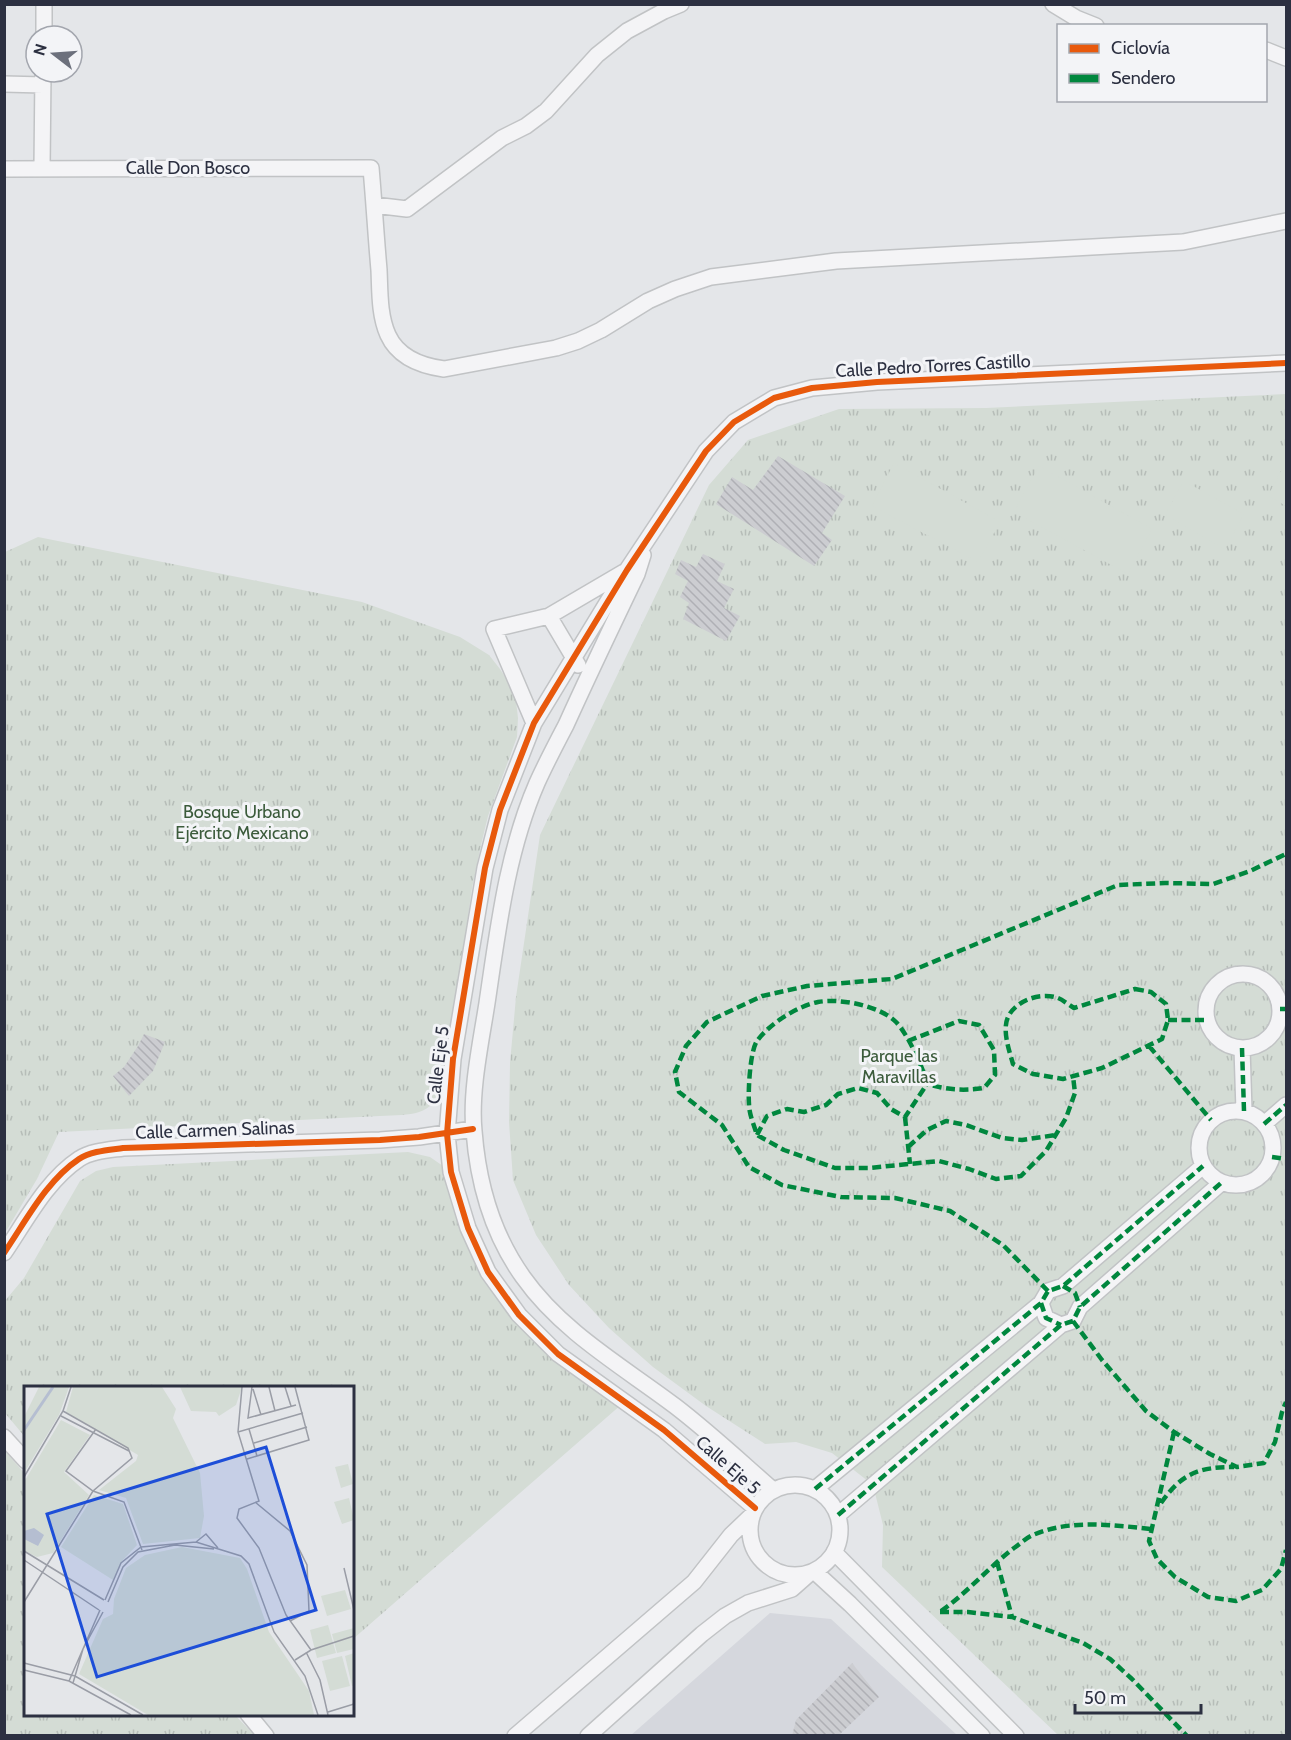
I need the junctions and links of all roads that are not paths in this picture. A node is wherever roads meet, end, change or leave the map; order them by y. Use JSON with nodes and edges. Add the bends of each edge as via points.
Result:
{"nodes":[{"id":1,"x":44,"y":4,"type":"edge"},
{"id":2,"x":681,"y":4,"type":"edge"},
{"id":3,"x":1053,"y":4,"type":"edge"},
{"id":4,"x":44,"y":24,"type":"edge"},
{"id":5,"x":1091,"y":24,"type":"edge"},
{"id":6,"x":1267,"y":50,"type":"edge"},
{"id":7,"x":1287,"y":58,"type":"edge"},
{"id":8,"x":24,"y":81,"type":"edge"},
{"id":9,"x":4,"y":84,"type":"edge"},
{"id":10,"x":43,"y":84,"type":"edge"},
{"id":11,"x":42,"y":168,"type":"junction"},
{"id":12,"x":4,"y":169,"type":"edge"},
{"id":13,"x":374,"y":205,"type":"junction"},
{"id":14,"x":1287,"y":221,"type":"edge"},
{"id":15,"x":1287,"y":363,"type":"edge"},
{"id":16,"x":632,"y":572,"type":"junction"},
{"id":17,"x":549,"y":616,"type":"junction"},
{"id":18,"x":574,"y":657,"type":"junction"},
{"id":19,"x":586,"y":682,"type":"junction"},
{"id":20,"x":534,"y":723,"type":"junction"},
{"id":21,"x":1283,"y":1009,"type":"edge"},
{"id":22,"x":1242,"y":1048,"type":"junction"},
{"id":23,"x":1287,"y":1105,"type":"edge"},
{"id":24,"x":1244,"y":1111,"type":"junction"},
{"id":25,"x":1264,"y":1124,"type":"junction"},
{"id":26,"x":473,"y":1129,"type":"junction"},
{"id":27,"x":447,"y":1134,"type":"junction"},
{"id":28,"x":1279,"y":1159,"type":"edge"},
{"id":29,"x":1203,"y":1166,"type":"junction"},
{"id":30,"x":1221,"y":1183,"type":"junction"},
{"id":31,"x":4,"y":1253,"type":"edge"},
{"id":32,"x":1063,"y":1286,"type":"junction"},
{"id":33,"x":1041,"y":1303,"type":"junction"},
{"id":34,"x":1080,"y":1307,"type":"junction"},
{"id":35,"x":1060,"y":1325,"type":"junction"},
{"id":36,"x":4,"y":1437,"type":"edge"},
{"id":37,"x":24,"y":1459,"type":"edge"},
{"id":38,"x":815,"y":1489,"type":"junction"},
{"id":39,"x":773,"y":1490,"type":"junction"},
{"id":40,"x":753,"y":1512,"type":"junction"},
{"id":41,"x":838,"y":1515,"type":"junction"},
{"id":42,"x":834,"y":1552,"type":"junction"},
{"id":43,"x":811,"y":1573,"type":"junction"},
{"id":44,"x":250,"y":1716,"type":"edge"},
{"id":45,"x":266,"y":1736,"type":"edge"},
{"id":46,"x":515,"y":1736,"type":"edge"},
{"id":47,"x":588,"y":1736,"type":"edge"},
{"id":48,"x":982,"y":1736,"type":"edge"},
{"id":49,"x":1016,"y":1736,"type":"edge"}],
"edges":[{"from":1,"to":4,"type":"street"},
{"from":2,"to":13,"type":"street","via":[[627,31],[597,55],[546,111],[502,138],[407,209]]},
{"from":3,"to":5,"type":"street"},
{"from":6,"to":7,"type":"street"},
{"from":8,"to":9,"type":"street"},
{"from":10,"to":11,"type":"street"},
{"from":11,"to":12,"type":"street","name":"Calle Don Bosco"},
{"from":11,"to":13,"type":"street","name":"Calle Don Bosco","via":[[371,168]]},
{"from":13,"to":14,"type":"street","via":[[382,310],[388,334],[397,349],[411,359],[426,367],[444,369],[578,341],[648,301],[711,277],[836,261],[1183,242]]},
{"from":15,"to":16,"type":"street","name":"Calle Pedro Torres Castillo","via":[[877,382],[812,388],[774,398],[734,422],[706,451]]},
{"from":16,"to":17,"type":"street"},
{"from":16,"to":18,"type":"street","name":"Calle Eje 5"},
{"from":16,"to":19,"type":"street","name":"Calle Eje 5"},
{"from":17,"to":18,"type":"street"},
{"from":17,"to":20,"type":"street","via":[[494,628]]},
{"from":18,"to":19,"type":"street"},
{"from":18,"to":20,"type":"street","name":"Calle Eje 5"},
{"from":19,"to":26,"type":"street","name":"Calle Eje 5","via":[[537,784],[508,879],[481,1043]]},
{"from":20,"to":27,"type":"street","name":"Calle Eje 5","via":[[500,810],[485,868],[453,1059]]},
{"from":21,"to":22,"type":"street","via":[[1274,1032],[1265,1041]]},
{"from":21,"to":22,"type":"street","via":[[1271,986],[1256,976],[1237,974],[1216,986],[1208,1002],[1207,1020],[1220,1040]]},
{"from":22,"to":24,"type":"street"},
{"from":23,"to":25,"type":"street"},
{"from":24,"to":25,"type":"street"},
{"from":24,"to":29,"type":"street","via":[[1220,1114],[1203,1129],[1199,1147]]},
{"from":25,"to":28,"type":"street"},
{"from":26,"to":27,"type":"street","name":"Calle Carmen Salinas"},
{"from":26,"to":39,"type":"street","name":"Calle Eje 5","via":[[489,1211],[505,1247],[549,1309],[575,1333],[677,1407]]},
{"from":27,"to":31,"type":"street","name":"Calle Carmen Salinas","via":[[97,1152],[80,1158],[46,1191]]},
{"from":27,"to":40,"type":"street","name":"Calle Eje 5","via":[[451,1172],[468,1228],[488,1272],[519,1315],[558,1354],[664,1430]]},
{"from":28,"to":30,"type":"street","via":[[1247,1184]]},
{"from":29,"to":30,"type":"street"},
{"from":29,"to":32,"type":"street"},
{"from":30,"to":34,"type":"street"},
{"from":32,"to":33,"type":"street","via":[[1048,1291]]},
{"from":32,"to":34,"type":"street","via":[[1075,1293]]},
{"from":33,"to":35,"type":"street","via":[[1046,1318]]},
{"from":33,"to":38,"type":"street"},
{"from":34,"to":35,"type":"street","via":[[1073,1321]]},
{"from":35,"to":41,"type":"street"},
{"from":36,"to":37,"type":"street"},
{"from":38,"to":39,"type":"street","via":[[787,1485]]},
{"from":38,"to":41,"type":"street"},
{"from":39,"to":40,"type":"street"},
{"from":40,"to":43,"type":"street","via":[[750,1536],[757,1557],[780,1574]]},
{"from":40,"to":46,"type":"street","via":[[694,1582]]},
{"from":41,"to":42,"type":"street","via":[[839,1540]]},
{"from":42,"to":43,"type":"street"},
{"from":42,"to":49,"type":"street"},
{"from":43,"to":47,"type":"street","via":[[792,1589],[748,1603],[725,1616]]},
{"from":43,"to":48,"type":"street","via":[[850,1604]]},
{"from":44,"to":45,"type":"street"}]}
